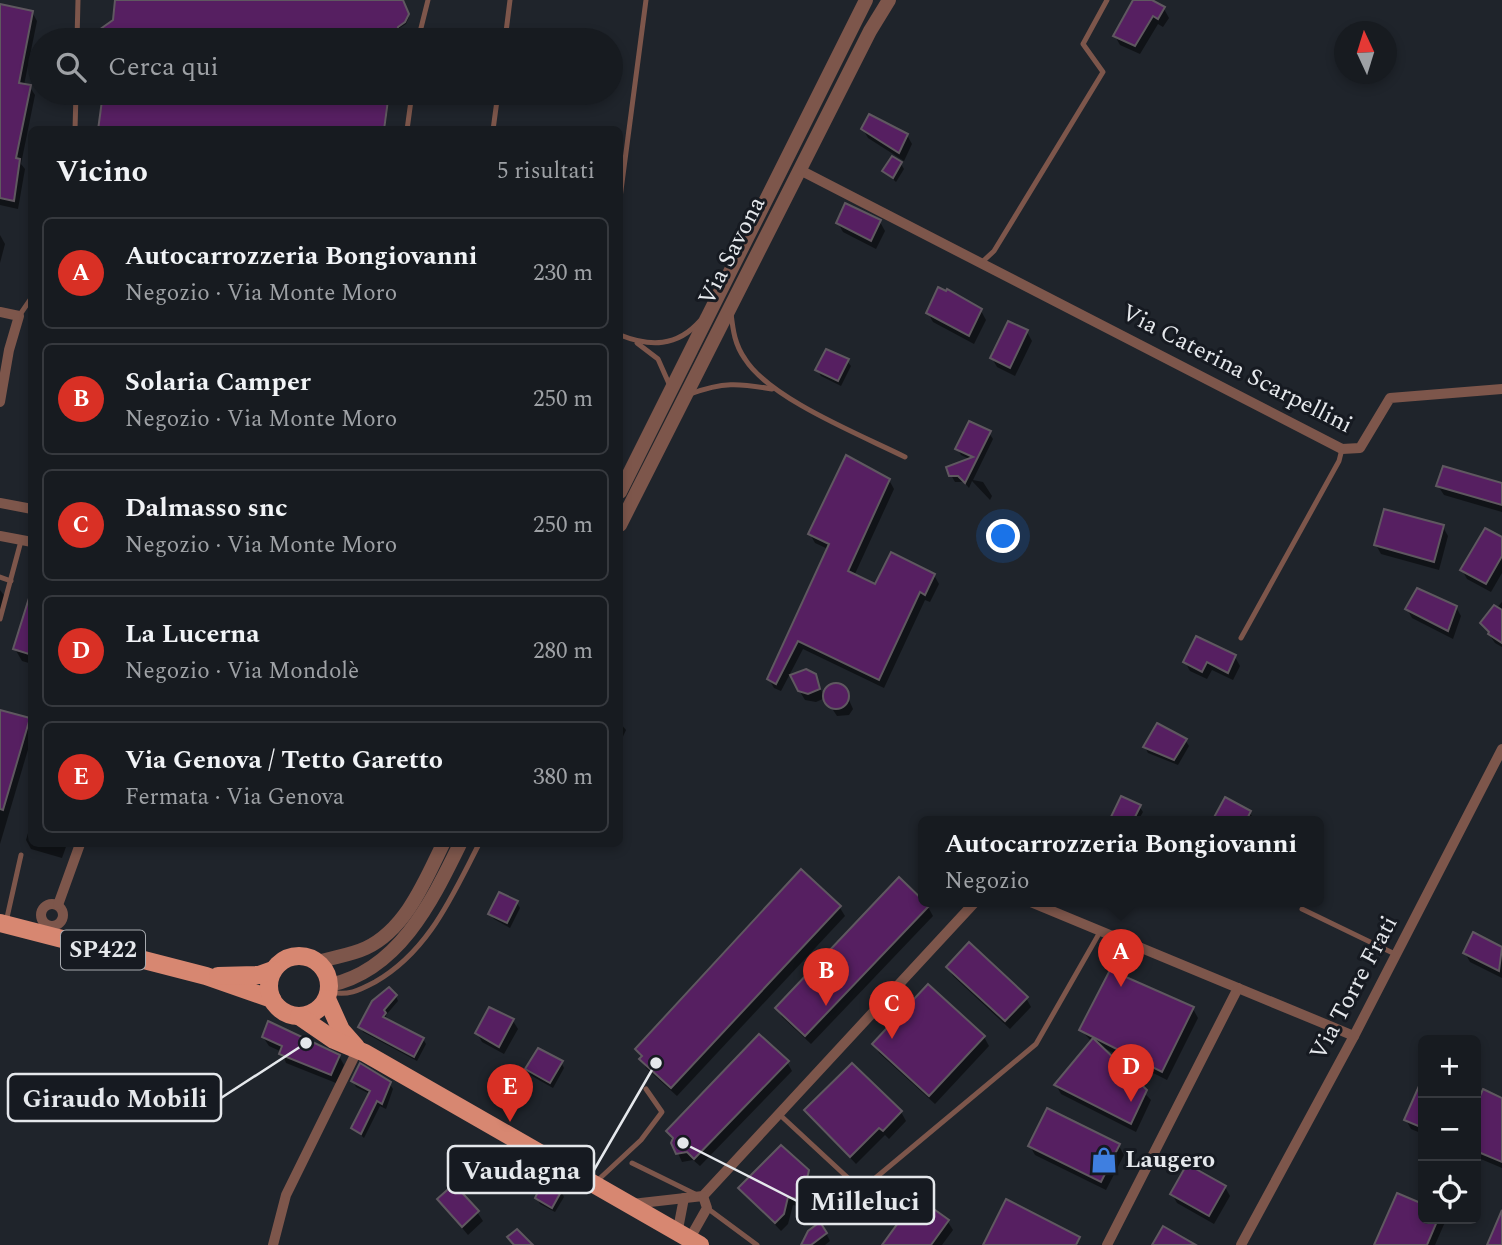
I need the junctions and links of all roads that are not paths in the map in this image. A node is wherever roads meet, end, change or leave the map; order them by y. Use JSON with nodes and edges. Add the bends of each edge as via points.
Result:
{"nodes":[{"id":1,"x":78,"y":0,"type":"edge"},
{"id":2,"x":428,"y":0,"type":"edge"},
{"id":3,"x":510,"y":0,"type":"edge"},
{"id":4,"x":646,"y":0,"type":"edge"},
{"id":5,"x":866,"y":0,"type":"edge"},
{"id":6,"x":890,"y":0,"type":"edge"},
{"id":7,"x":1107,"y":0,"type":"edge"},
{"id":8,"x":77,"y":28,"type":"edge"},
{"id":9,"x":421,"y":28,"type":"edge"},
{"id":10,"x":506,"y":28,"type":"edge"},
{"id":11,"x":76,"y":105,"type":"edge"},
{"id":12,"x":410,"y":105,"type":"edge"},
{"id":13,"x":496,"y":105,"type":"edge"},
{"id":14,"x":75,"y":126,"type":"edge"},
{"id":15,"x":408,"y":126,"type":"edge"},
{"id":16,"x":494,"y":126,"type":"edge"},
{"id":17,"x":800,"y":170,"type":"junction"},
{"id":18,"x":623,"y":175,"type":"edge"},
{"id":19,"x":980,"y":264,"type":"junction"},
{"id":20,"x":28,"y":303,"type":"edge"},
{"id":21,"x":713,"y":306,"type":"junction"},
{"id":22,"x":730,"y":307,"type":"junction"},
{"id":23,"x":0,"y":312,"type":"edge"},
{"id":24,"x":19,"y":316,"type":"junction"},
{"id":25,"x":623,"y":336,"type":"edge"},
{"id":26,"x":634,"y":341,"type":"junction"},
{"id":27,"x":1502,"y":388,"type":"edge"},
{"id":28,"x":772,"y":389,"type":"junction"},
{"id":29,"x":671,"y":390,"type":"junction"},
{"id":30,"x":686,"y":396,"type":"junction"},
{"id":31,"x":0,"y":402,"type":"edge"},
{"id":32,"x":1342,"y":449,"type":"junction"},
{"id":33,"x":905,"y":457,"type":"dead end"},
{"id":34,"x":623,"y":486,"type":"edge"},
{"id":35,"x":0,"y":503,"type":"edge"},
{"id":36,"x":28,"y":508,"type":"edge"},
{"id":37,"x":623,"y":519,"type":"edge"},
{"id":38,"x":0,"y":536,"type":"edge"},
{"id":39,"x":26,"y":541,"type":"edge"},
{"id":40,"x":0,"y":577,"type":"edge"},
{"id":41,"x":11,"y":581,"type":"junction"},
{"id":42,"x":0,"y":619,"type":"edge"},
{"id":43,"x":1241,"y":638,"type":"dead end"},
{"id":44,"x":1502,"y":749,"type":"edge"},
{"id":45,"x":79,"y":847,"type":"edge"},
{"id":46,"x":441,"y":847,"type":"edge"},
{"id":47,"x":459,"y":847,"type":"edge"},
{"id":48,"x":477,"y":847,"type":"edge"},
{"id":49,"x":21,"y":855,"type":"dead end"},
{"id":50,"x":58,"y":905,"type":"junction"},
{"id":51,"x":970,"y":907,"type":"edge"},
{"id":52,"x":1042,"y":907,"type":"edge"},
{"id":53,"x":1302,"y":909,"type":"dead end"},
{"id":54,"x":3,"y":924,"type":"edge"},
{"id":55,"x":47,"y":931,"type":"junction"},
{"id":56,"x":1100,"y":931,"type":"junction"},
{"id":57,"x":1396,"y":955,"type":"junction"},
{"id":58,"x":318,"y":962,"type":"junction"},
{"id":59,"x":273,"y":970,"type":"junction"},
{"id":60,"x":205,"y":976,"type":"junction"},
{"id":61,"x":1238,"y":988,"type":"junction"},
{"id":62,"x":328,"y":992,"type":"junction"},
{"id":63,"x":272,"y":999,"type":"junction"},
{"id":64,"x":299,"y":1016,"type":"junction"},
{"id":65,"x":1354,"y":1036,"type":"junction"},
{"id":66,"x":358,"y":1049,"type":"junction"},
{"id":67,"x":646,"y":1088,"type":"dead end"},
{"id":68,"x":779,"y":1114,"type":"junction"},
{"id":69,"x":632,"y":1163,"type":"dead end"},
{"id":70,"x":595,"y":1183,"type":"junction"},
{"id":71,"x":861,"y":1190,"type":"junction"},
{"id":72,"x":702,"y":1196,"type":"junction"},
{"id":73,"x":684,"y":1198,"type":"junction"},
{"id":74,"x":632,"y":1204,"type":"junction"},
{"id":75,"x":707,"y":1208,"type":"junction"},
{"id":76,"x":844,"y":1216,"type":"dead end"},
{"id":77,"x":689,"y":1237,"type":"edge"},
{"id":78,"x":272,"y":1245,"type":"edge"},
{"id":79,"x":757,"y":1245,"type":"edge"},
{"id":80,"x":1107,"y":1245,"type":"edge"},
{"id":81,"x":1241,"y":1245,"type":"edge"}],
"edges":[{"from":1,"to":8,"type":"lane"},
{"from":2,"to":9,"type":"lane"},
{"from":3,"to":10,"type":"lane"},
{"from":4,"to":18,"type":"lane"},
{"from":5,"to":21,"type":"street","name":"Via Savona"},
{"from":6,"to":17,"type":"street","name":"Via Savona"},
{"from":7,"to":19,"type":"lane","via":[[1083,44],[1102,72],[994,251]]},
{"from":11,"to":14,"type":"lane"},
{"from":12,"to":15,"type":"lane"},
{"from":13,"to":16,"type":"lane"},
{"from":17,"to":19,"type":"street","name":"Via Caterina Scarpellini"},
{"from":17,"to":22,"type":"street","name":"Via Savona"},
{"from":19,"to":32,"type":"street","name":"Via Caterina Scarpellini"},
{"from":20,"to":24,"type":"lane"},
{"from":21,"to":26,"type":"lane","via":[[684,337],[666,343]]},
{"from":21,"to":29,"type":"street","name":"Via Savona"},
{"from":22,"to":28,"type":"lane","via":[[735,342]]},
{"from":22,"to":30,"type":"street","name":"Via Savona"},
{"from":23,"to":24,"type":"street"},
{"from":24,"to":31,"type":"street"},
{"from":25,"to":26,"type":"lane"},
{"from":26,"to":29,"type":"lane","via":[[658,359]]},
{"from":27,"to":32,"type":"street","name":"Via Caterina Scarpellini","via":[[1390,398],[1360,448]]},
{"from":28,"to":30,"type":"lane","via":[[718,384]]},
{"from":28,"to":33,"type":"lane"},
{"from":29,"to":34,"type":"street","name":"Via Savona"},
{"from":30,"to":37,"type":"street","name":"Via Savona"},
{"from":32,"to":43,"type":"lane"},
{"from":35,"to":36,"type":"street"},
{"from":38,"to":39,"type":"street"},
{"from":39,"to":41,"type":"lane"},
{"from":40,"to":41,"type":"lane"},
{"from":41,"to":42,"type":"lane"},
{"from":44,"to":57,"type":"street","name":"Via Torre Frati"},
{"from":45,"to":50,"type":"street"},
{"from":46,"to":58,"type":"street","number":"SP422","via":[[413,901],[388,933],[367,947]]},
{"from":47,"to":62,"type":"street","via":[[413,930],[376,962]]},
{"from":48,"to":62,"type":"lane","via":[[434,929],[419,947],[386,975],[354,993]]},
{"from":49,"to":54,"type":"lane"},
{"from":50,"to":55,"type":"street","via":[[63,919]]},
{"from":50,"to":55,"type":"street","via":[[48,905],[42,911]]},
{"from":51,"to":68,"type":"street"},
{"from":52,"to":56,"type":"street"},
{"from":53,"to":57,"type":"lane"},
{"from":54,"to":55,"type":"main road","number":"SP422"},
{"from":55,"to":60,"type":"main road","number":"SP422"},
{"from":56,"to":61,"type":"street"},
{"from":56,"to":71,"type":"lane","via":[[1036,1044]]},
{"from":57,"to":65,"type":"street","name":"Via Torre Frati"},
{"from":58,"to":59,"type":"main road","number":"SP422","via":[[299,955]]},
{"from":58,"to":62,"type":"main road","via":[[324,968]]},
{"from":59,"to":60,"type":"main road","number":"SP422","via":[[259,975]]},
{"from":59,"to":63,"type":"main road"},
{"from":60,"to":63,"type":"main road","number":"SP422"},
{"from":61,"to":65,"type":"street"},
{"from":61,"to":80,"type":"street"},
{"from":62,"to":64,"type":"main road","via":[[315,1011]]},
{"from":62,"to":66,"type":"main road","via":[[341,1030]]},
{"from":63,"to":64,"type":"main road","number":"SP422","via":[[283,1011]]},
{"from":64,"to":66,"type":"main road","via":[[334,1040]]},
{"from":65,"to":81,"type":"street","name":"Via Torre Frati"},
{"from":66,"to":70,"type":"main road"},
{"from":66,"to":78,"type":"street","via":[[286,1195]]},
{"from":67,"to":70,"type":"lane","via":[[662,1112],[641,1140]]},
{"from":68,"to":71,"type":"lane"},
{"from":68,"to":72,"type":"street"},
{"from":69,"to":72,"type":"lane"},
{"from":70,"to":74,"type":"main road"},
{"from":71,"to":76,"type":"lane","via":[[862,1199]]},
{"from":72,"to":73,"type":"street"},
{"from":72,"to":75,"type":"street"},
{"from":73,"to":74,"type":"street"},
{"from":73,"to":77,"type":"street"},
{"from":74,"to":77,"type":"main road"},
{"from":75,"to":77,"type":"street"},
{"from":75,"to":79,"type":"lane"}]}
